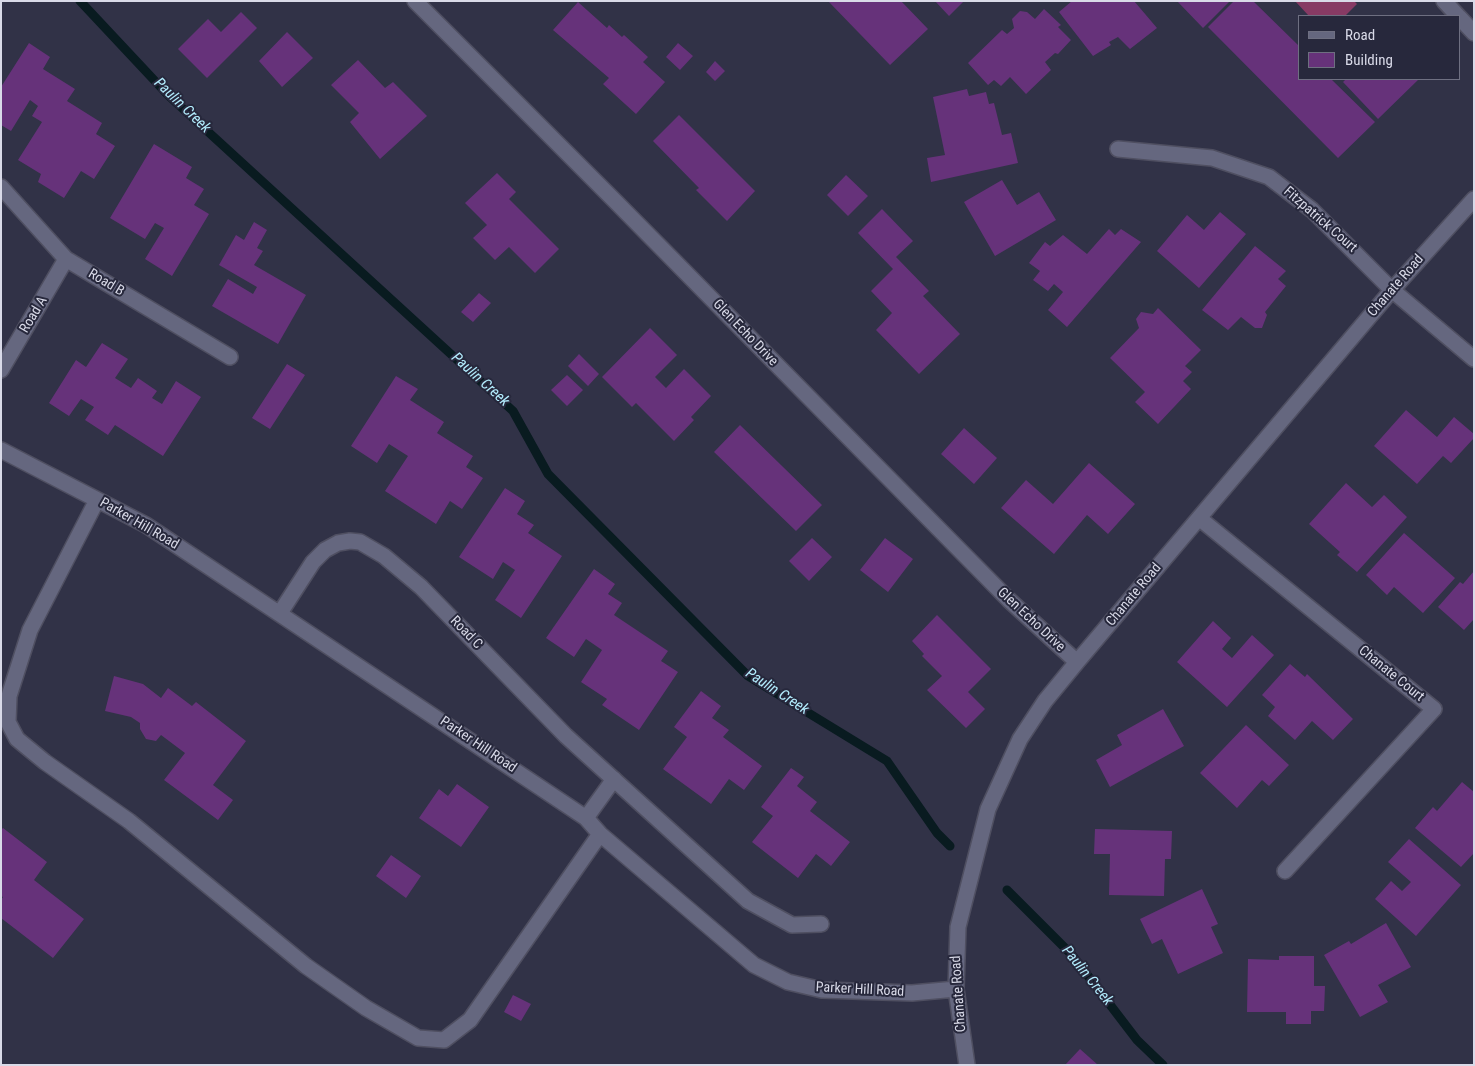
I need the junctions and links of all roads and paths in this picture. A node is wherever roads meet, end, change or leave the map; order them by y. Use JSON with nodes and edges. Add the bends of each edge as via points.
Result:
{"nodes":[{"id":1,"x":415,"y":1,"type":"edge"},
{"id":2,"x":1444,"y":1,"type":"edge"},
{"id":3,"x":1456,"y":15,"type":"edge"},
{"id":4,"x":1460,"y":19,"type":"edge"},
{"id":5,"x":1474,"y":33,"type":"edge"},
{"id":6,"x":1118,"y":149,"type":"dead end"},
{"id":7,"x":1,"y":187,"type":"edge"},
{"id":8,"x":1474,"y":199,"type":"edge"},
{"id":9,"x":66,"y":259,"type":"junction"},
{"id":10,"x":1392,"y":290,"type":"junction"},
{"id":11,"x":230,"y":356,"type":"dead end"},
{"id":12,"x":1474,"y":359,"type":"edge"},
{"id":13,"x":1,"y":370,"type":"edge"},
{"id":14,"x":1,"y":450,"type":"edge"},
{"id":15,"x":97,"y":500,"type":"junction"},
{"id":16,"x":1199,"y":518,"type":"junction"},
{"id":17,"x":280,"y":613,"type":"junction"},
{"id":18,"x":1077,"y":662,"type":"junction"},
{"id":19,"x":614,"y":779,"type":"junction"},
{"id":20,"x":586,"y":818,"type":"junction"},
{"id":21,"x":600,"y":834,"type":"junction"},
{"id":22,"x":1285,"y":871,"type":"dead end"},
{"id":23,"x":821,"y":924,"type":"dead end"},
{"id":24,"x":956,"y":988,"type":"junction"},
{"id":25,"x":967,"y":1065,"type":"edge"}],
"edges":[{"from":1,"to":18,"type":"street","name":"Glen Echo Drive","via":[[1008,600]]},
{"from":2,"to":3,"type":"street"},
{"from":4,"to":5,"type":"street"},
{"from":6,"to":10,"type":"street","name":"Fitzpatrick Court","via":[[1212,158],[1268,177],[1312,210]]},
{"from":7,"to":9,"type":"street","name":"Road B"},
{"from":8,"to":10,"type":"street","name":"Chanate Road"},
{"from":9,"to":11,"type":"street","name":"Road B"},
{"from":9,"to":13,"type":"street","name":"Road A"},
{"from":10,"to":12,"type":"street","name":"Fitzpatrick Court"},
{"from":10,"to":16,"type":"street","name":"Chanate Road"},
{"from":14,"to":15,"type":"street","name":"Parker Hill Road"},
{"from":15,"to":17,"type":"street","name":"Parker Hill Road","via":[[146,525]]},
{"from":15,"to":21,"type":"street","via":[[30,630],[9,696],[8,722],[17,739],[130,821],[306,966],[366,1008],[418,1038],[444,1040],[470,1020]]},
{"from":16,"to":18,"type":"street","name":"Chanate Road"},
{"from":16,"to":22,"type":"street","name":"Chanate Court","via":[[1434,709]]},
{"from":17,"to":19,"type":"street","name":"Road C","via":[[313,562],[325,550],[338,543],[360,542],[384,556],[421,587],[566,736]]},
{"from":17,"to":20,"type":"street","name":"Parker Hill Road"},
{"from":18,"to":24,"type":"street","name":"Chanate Road","via":[[1045,701],[1020,740],[988,809],[958,927]]},
{"from":19,"to":20,"type":"street"},
{"from":19,"to":23,"type":"street","via":[[748,901],[792,925]]},
{"from":20,"to":21,"type":"street","name":"Parker Hill Road"},
{"from":21,"to":24,"type":"street","name":"Parker Hill Road","via":[[754,965],[788,982],[822,990],[912,993]]},
{"from":24,"to":25,"type":"street","name":"Chanate Road"}]}
